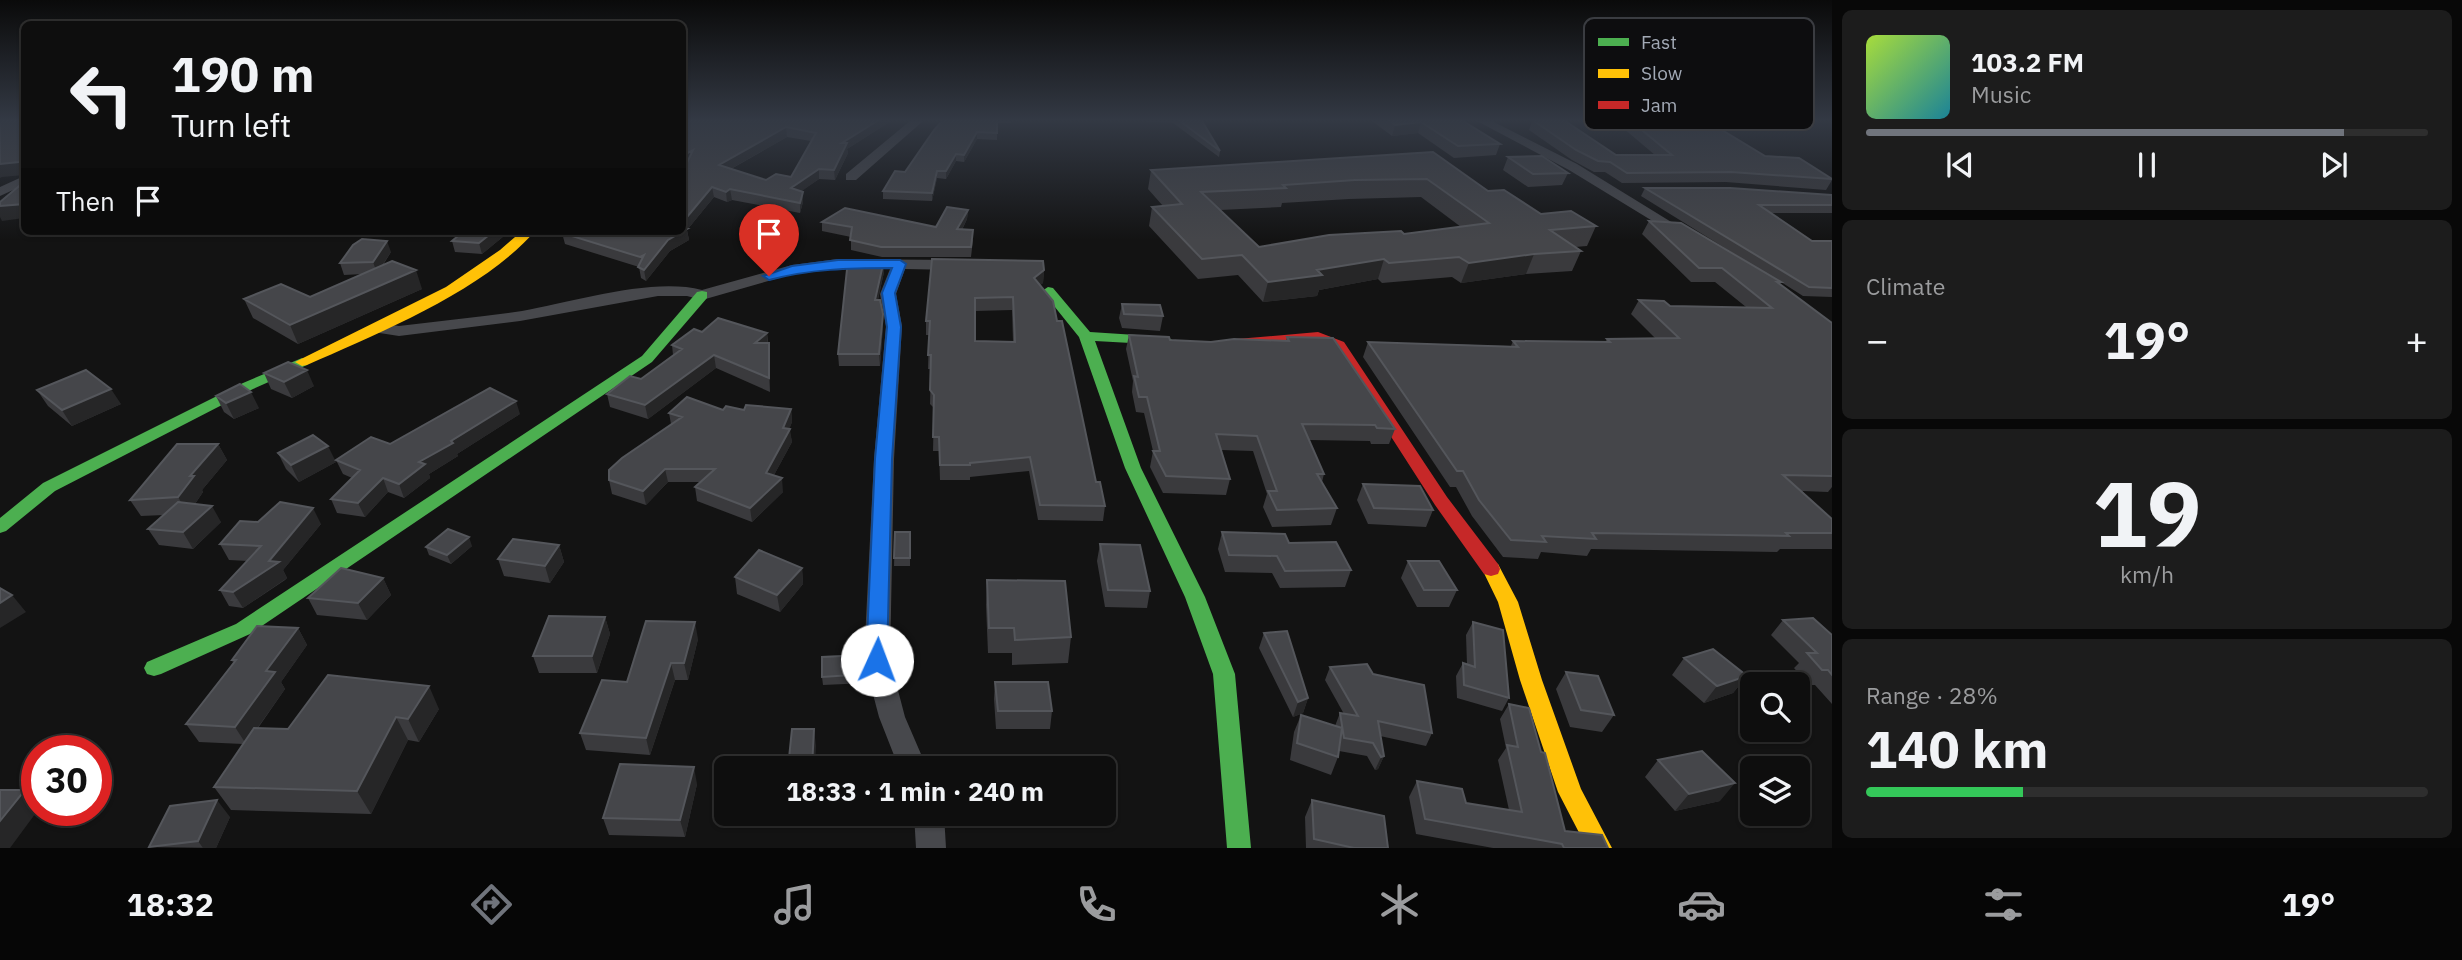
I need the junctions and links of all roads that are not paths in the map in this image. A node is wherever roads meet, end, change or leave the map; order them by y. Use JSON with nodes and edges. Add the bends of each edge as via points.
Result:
{"nodes":[{"id":1,"x":870,"y":161,"type":"edge"},
{"id":2,"x":1558,"y":161,"type":"edge"},
{"id":3,"x":851,"y":177,"type":"dead end"},
{"id":4,"x":21,"y":182,"type":"edge"},
{"id":5,"x":1613,"y":190,"type":"junction"},
{"id":6,"x":1638,"y":190,"type":"dead end"},
{"id":7,"x":0,"y":192,"type":"edge"},
{"id":8,"x":525,"y":235,"type":"edge"},
{"id":9,"x":1703,"y":246,"type":"edge"},
{"id":10,"x":900,"y":264,"type":"junction"},
{"id":11,"x":968,"y":265,"type":"edge"},
{"id":12,"x":1048,"y":291,"type":"edge"},
{"id":13,"x":702,"y":295,"type":"junction"},
{"id":14,"x":379,"y":328,"type":"junction"},
{"id":15,"x":1086,"y":336,"type":"junction"},
{"id":16,"x":1180,"y":343,"type":"edge"},
{"id":17,"x":1213,"y":345,"type":"edge"},
{"id":18,"x":0,"y":527,"type":"edge"},
{"id":19,"x":154,"y":668,"type":"dead end"},
{"id":20,"x":908,"y":756,"type":"edge"},
{"id":21,"x":930,"y":826,"type":"edge"},
{"id":22,"x":931,"y":848,"type":"edge"},
{"id":23,"x":1239,"y":848,"type":"edge"},
{"id":24,"x":1600,"y":848,"type":"edge"}],
"edges":[{"from":1,"to":3,"type":"street"},
{"from":2,"to":5,"type":"street"},
{"from":4,"to":7,"type":"street"},
{"from":5,"to":6,"type":"street"},
{"from":5,"to":9,"type":"street"},
{"from":8,"to":14,"type":"street","via":[[505,254]]},
{"from":10,"to":11,"type":"street"},
{"from":10,"to":13,"type":"street","via":[[792,270]]},
{"from":10,"to":20,"type":"street","via":[[888,293],[894,327],[877,660]]},
{"from":12,"to":15,"type":"street"},
{"from":13,"to":14,"type":"street","via":[[658,291],[520,316],[399,331]]},
{"from":13,"to":19,"type":"street","via":[[648,359],[243,629]]},
{"from":14,"to":18,"type":"street","via":[[248,386],[49,487]]},
{"from":15,"to":16,"type":"street"},
{"from":15,"to":23,"type":"street","via":[[1133,468],[1195,597],[1224,674]]},
{"from":17,"to":24,"type":"street","via":[[1318,336],[1339,345],[1441,501],[1493,571],[1508,602],[1570,792]]},
{"from":21,"to":22,"type":"street"}]}
